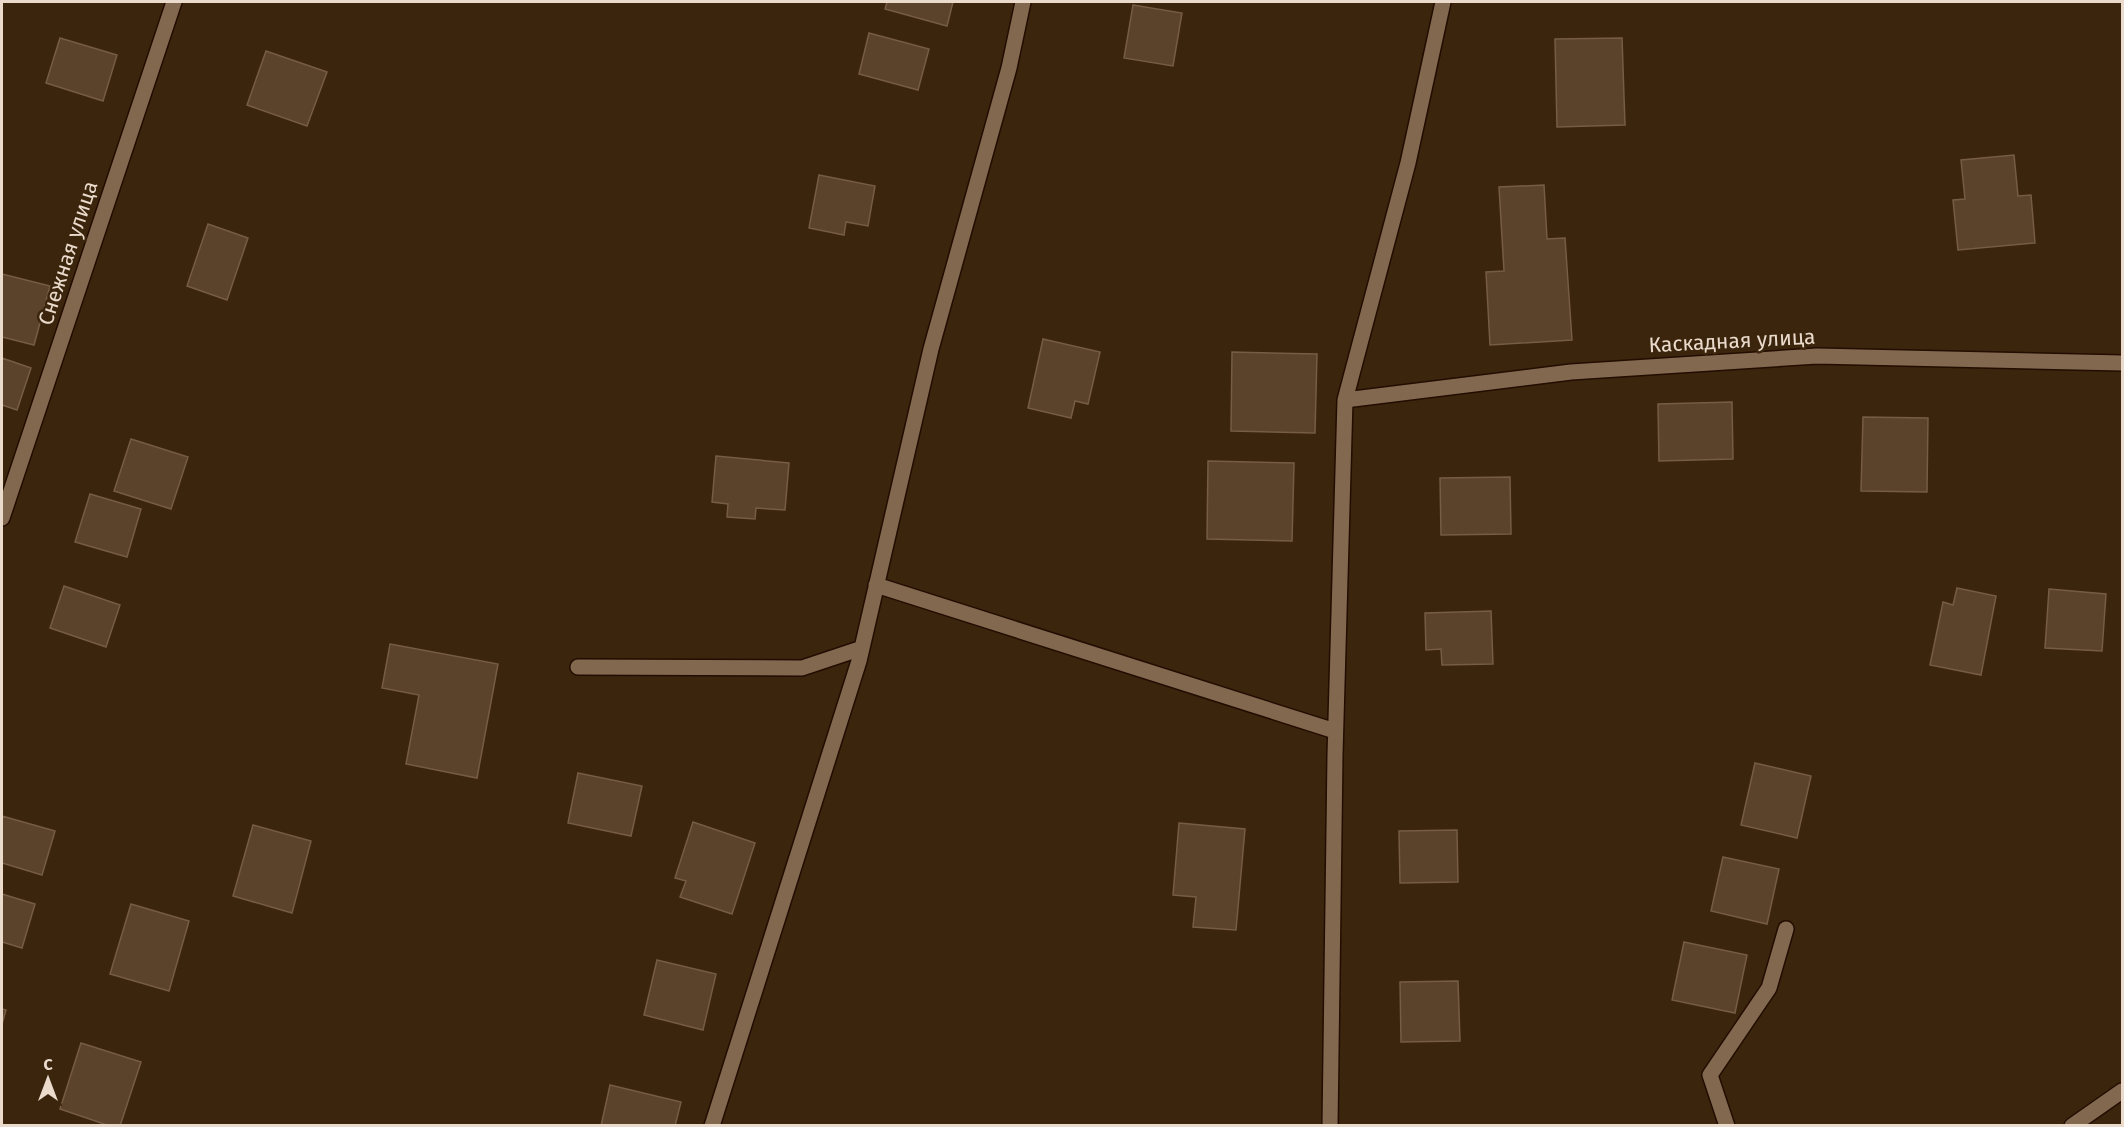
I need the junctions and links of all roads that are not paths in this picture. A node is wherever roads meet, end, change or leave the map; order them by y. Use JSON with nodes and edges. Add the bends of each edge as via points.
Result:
{"nodes":[{"id":1,"x":174,"y":2,"type":"edge"},
{"id":2,"x":1023,"y":2,"type":"edge"},
{"id":3,"x":1443,"y":2,"type":"edge"},
{"id":4,"x":2122,"y":363,"type":"edge"},
{"id":5,"x":1345,"y":400,"type":"junction"},
{"id":6,"x":2,"y":519,"type":"edge"},
{"id":7,"x":876,"y":585,"type":"junction"},
{"id":8,"x":862,"y":648,"type":"junction"},
{"id":9,"x":578,"y":667,"type":"dead end"},
{"id":10,"x":1335,"y":731,"type":"junction"},
{"id":11,"x":1786,"y":929,"type":"dead end"},
{"id":12,"x":2122,"y":1091,"type":"edge"},
{"id":13,"x":712,"y":1125,"type":"edge"},
{"id":14,"x":1330,"y":1125,"type":"edge"},
{"id":15,"x":1727,"y":1125,"type":"edge"},
{"id":16,"x":2072,"y":1125,"type":"edge"}],
"edges":[{"from":1,"to":6,"type":"street","name":"Снежная улица"},
{"from":2,"to":7,"type":"street","via":[[1009,68],[931,349]]},
{"from":3,"to":5,"type":"street","via":[[1408,163]]},
{"from":4,"to":5,"type":"street","name":"Каскадная улица","via":[[1817,357],[1571,372]]},
{"from":5,"to":10,"type":"street"},
{"from":7,"to":8,"type":"street"},
{"from":7,"to":10,"type":"street"},
{"from":8,"to":9,"type":"street","via":[[802,668]]},
{"from":8,"to":13,"type":"street"},
{"from":10,"to":14,"type":"street"},
{"from":11,"to":15,"type":"street","via":[[1769,988],[1710,1075]]},
{"from":12,"to":16,"type":"street"}]}
